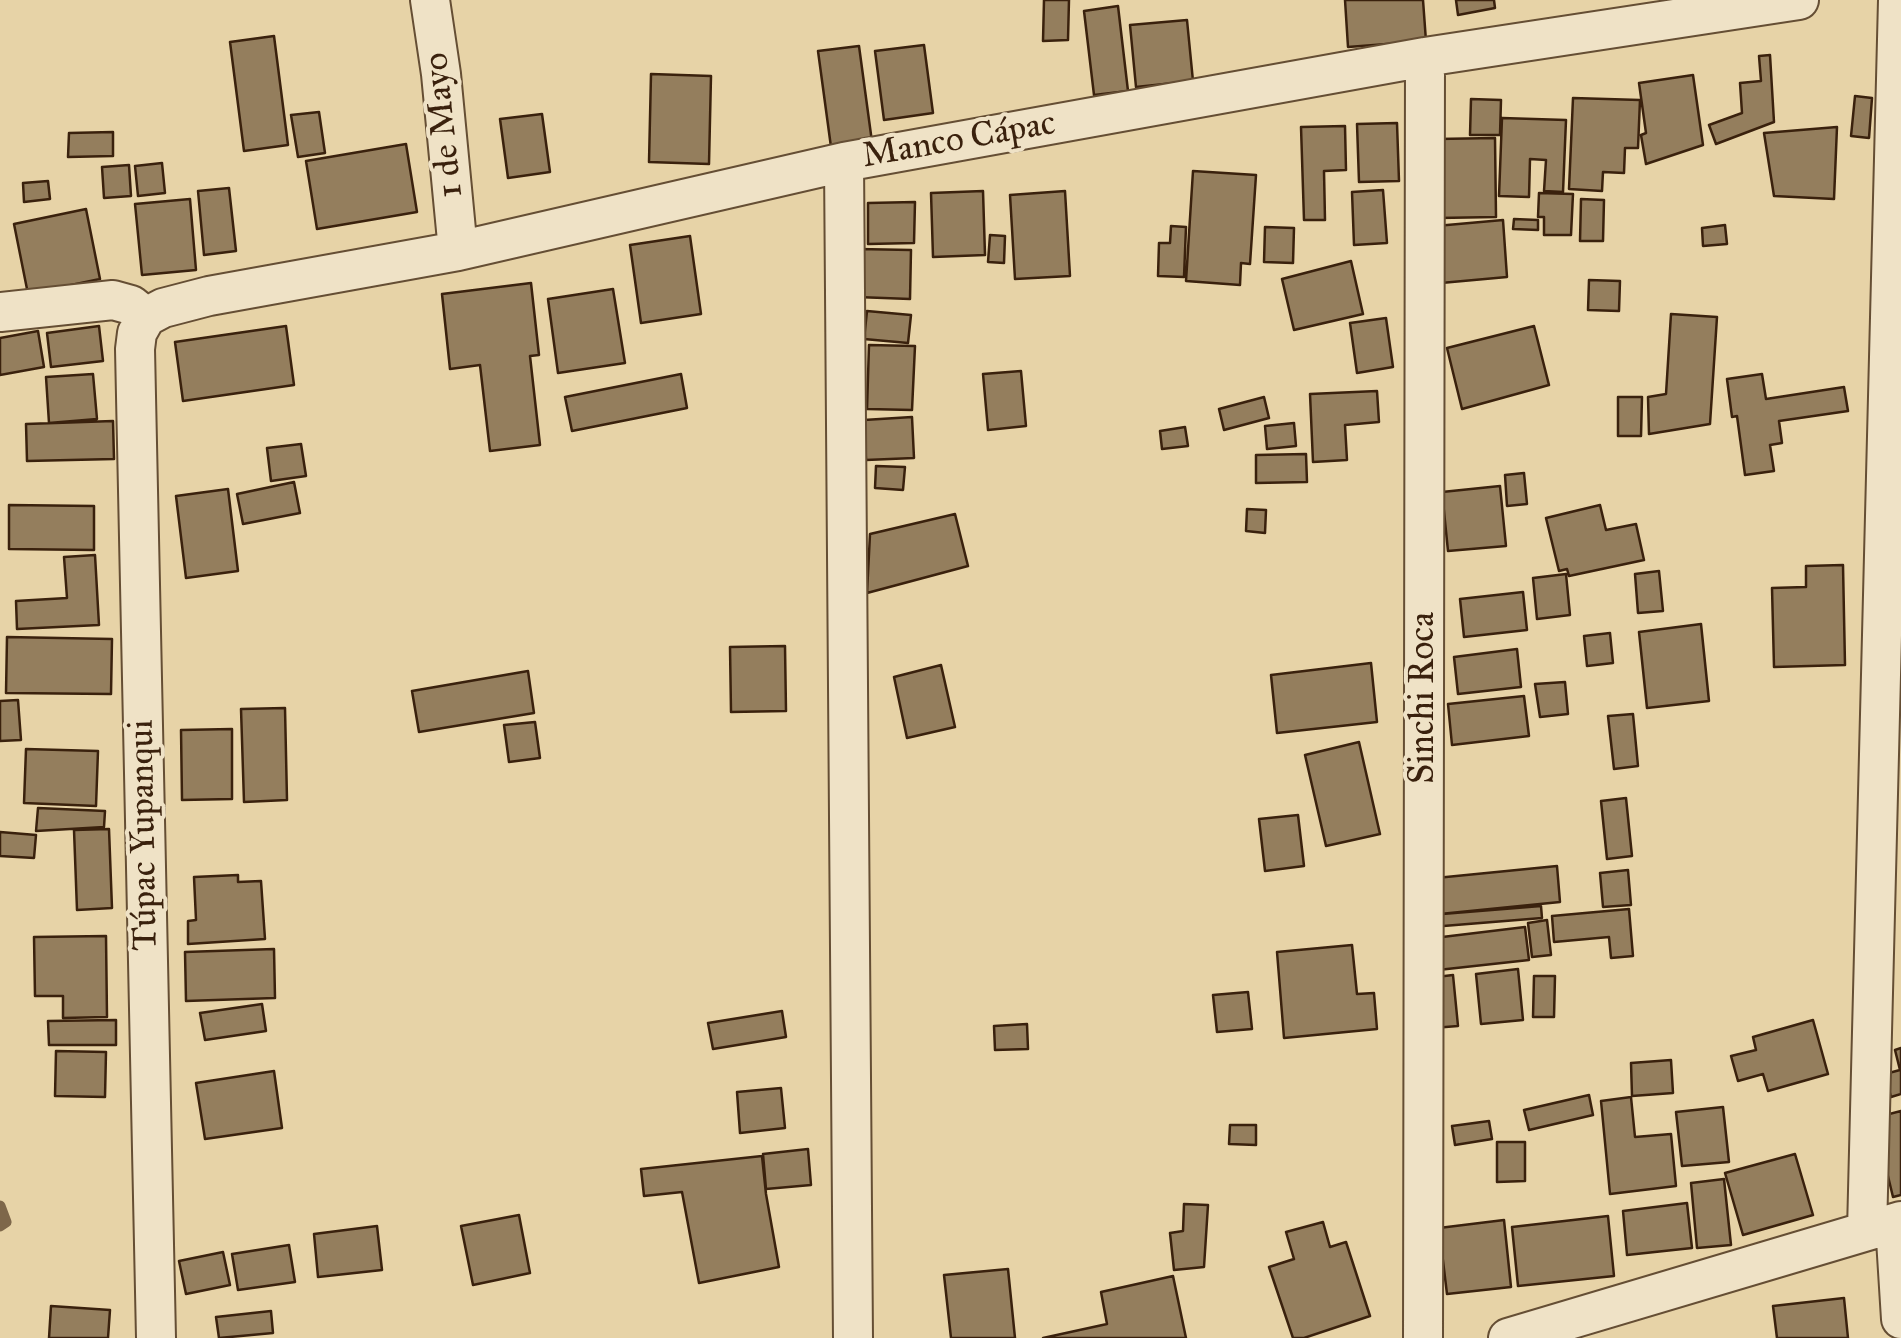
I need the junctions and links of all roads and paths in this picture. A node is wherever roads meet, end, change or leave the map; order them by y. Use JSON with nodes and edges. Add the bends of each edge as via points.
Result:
{"nodes":[{"id":1,"x":430,"y":0,"type":"edge"},
{"id":2,"x":1799,"y":0,"type":"edge"},
{"id":3,"x":1898,"y":0,"type":"edge"},
{"id":4,"x":1424,"y":57,"type":"junction"},
{"id":5,"x":844,"y":162,"type":"junction"},
{"id":6,"x":458,"y":251,"type":"junction"},
{"id":7,"x":0,"y":312,"type":"edge"},
{"id":8,"x":141,"y":325,"type":"junction"},
{"id":9,"x":1888,"y":1225,"type":"edge"},
{"id":10,"x":1901,"y":1319,"type":"edge"},
{"id":11,"x":156,"y":1338,"type":"edge"},
{"id":12,"x":854,"y":1338,"type":"edge"},
{"id":13,"x":1423,"y":1338,"type":"edge"},
{"id":14,"x":1508,"y":1338,"type":"edge"}],
"edges":[{"from":1,"to":6,"type":"street","name":"1 de Mayo"},
{"from":2,"to":4,"type":"street","name":"Manco Cápac"},
{"from":3,"to":9,"type":"street"},
{"from":4,"to":5,"type":"street","name":"Manco Cápac"},
{"from":4,"to":13,"type":"street","name":"Sinchi Roca"},
{"from":5,"to":6,"type":"street","name":"Manco Cápac"},
{"from":5,"to":12,"type":"street"},
{"from":6,"to":8,"type":"street","name":"Manco Cápac","via":[[210,296],[163,308]]},
{"from":7,"to":8,"type":"street","via":[[114,300],[131,305]]},
{"from":8,"to":11,"type":"street","name":"Túpac Yupanqui","via":[[135,349],[137,498]]},
{"from":9,"to":10,"type":"street"},
{"from":9,"to":14,"type":"street"}]}
